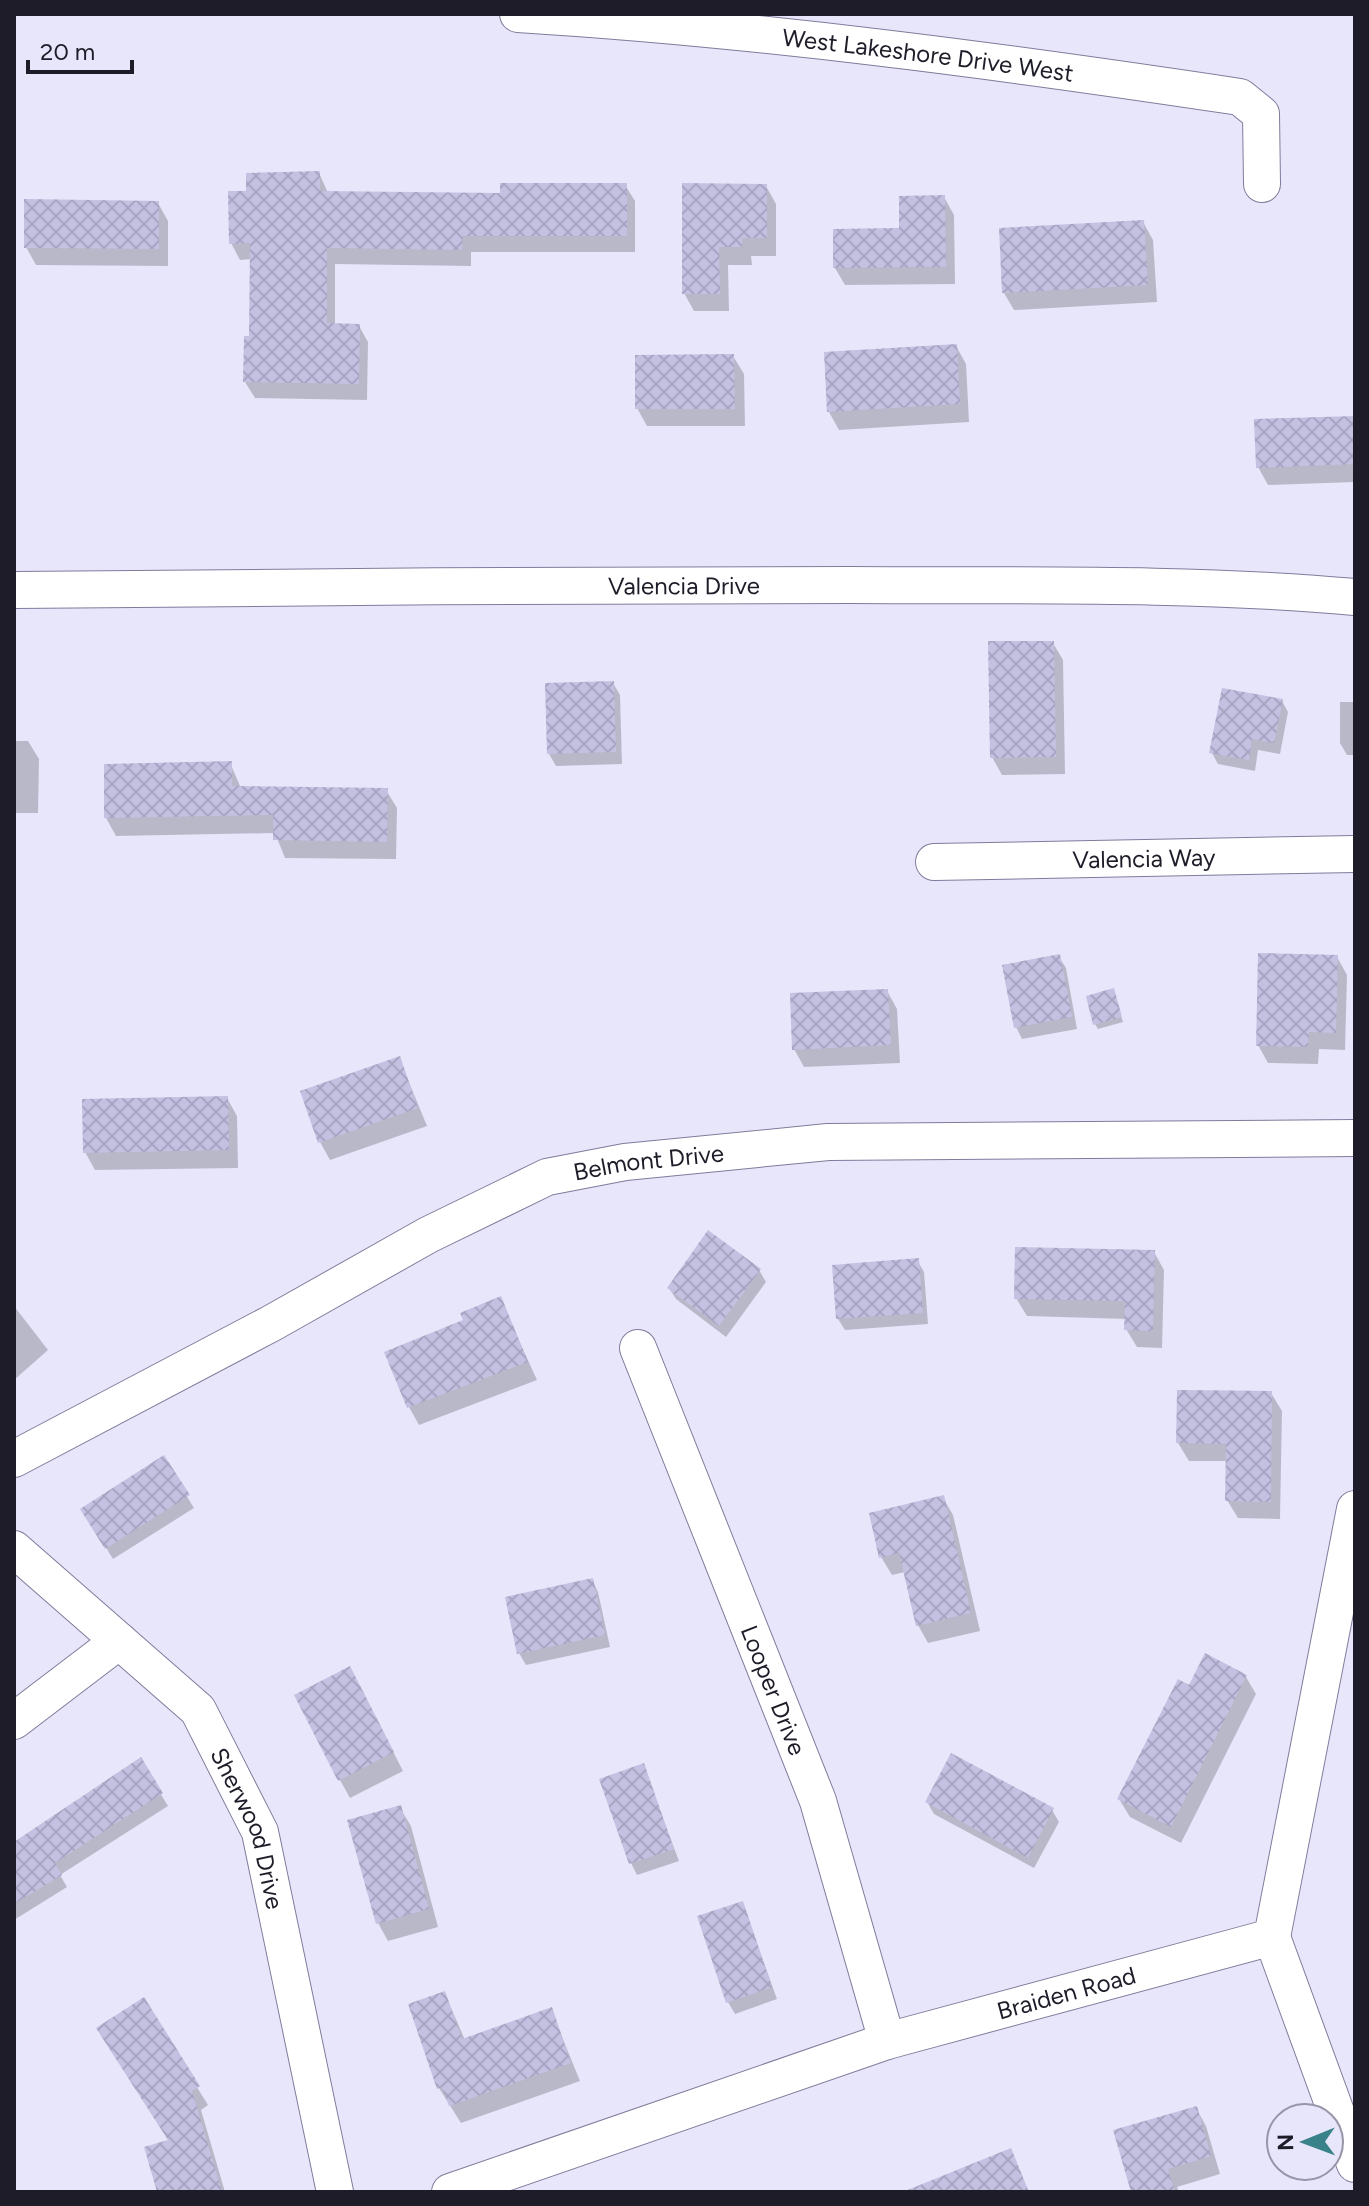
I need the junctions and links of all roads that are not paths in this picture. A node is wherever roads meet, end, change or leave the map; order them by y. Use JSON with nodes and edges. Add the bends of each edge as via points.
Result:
{"nodes":[{"id":1,"x":518,"y":14,"type":"edge"},
{"id":2,"x":1262,"y":184,"type":"dead end"},
{"id":3,"x":14,"y":590,"type":"edge"},
{"id":4,"x":1355,"y":597,"type":"edge"},
{"id":5,"x":1355,"y":854,"type":"edge"},
{"id":6,"x":934,"y":862,"type":"dead end"},
{"id":7,"x":1355,"y":1138,"type":"edge"},
{"id":8,"x":638,"y":1348,"type":"dead end"},
{"id":9,"x":14,"y":1459,"type":"edge"},
{"id":10,"x":1355,"y":1509,"type":"edge"},
{"id":11,"x":14,"y":1549,"type":"edge"},
{"id":12,"x":119,"y":1641,"type":"junction"},
{"id":13,"x":14,"y":1721,"type":"edge"},
{"id":14,"x":1272,"y":1937,"type":"junction"},
{"id":15,"x":887,"y":2041,"type":"junction"},
{"id":16,"x":1355,"y":2164,"type":"edge"},
{"id":17,"x":335,"y":2192,"type":"edge"},
{"id":18,"x":450,"y":2192,"type":"edge"}],
"edges":[{"from":1,"to":2,"type":"street","name":"West Lakeshore Drive West","via":[[677,25],[1033,66],[1240,97],[1261,114]]},
{"from":3,"to":4,"type":"street","name":"Valencia Drive","via":[[924,586],[1251,588]]},
{"from":5,"to":6,"type":"street","name":"Valencia Way"},
{"from":7,"to":9,"type":"street","name":"Belmont Drive","via":[[828,1142],[625,1162],[547,1177],[428,1235]]},
{"from":8,"to":15,"type":"street","name":"Looper Drive","via":[[818,1801]]},
{"from":10,"to":14,"type":"street"},
{"from":11,"to":12,"type":"street","name":"Sherwood Drive"},
{"from":12,"to":13,"type":"street"},
{"from":12,"to":17,"type":"street","name":"Sherwood Drive","via":[[198,1710],[260,1832]]},
{"from":14,"to":15,"type":"street","name":"Braiden Road"},
{"from":14,"to":16,"type":"street"},
{"from":15,"to":18,"type":"street","name":"Braiden Road"}]}
